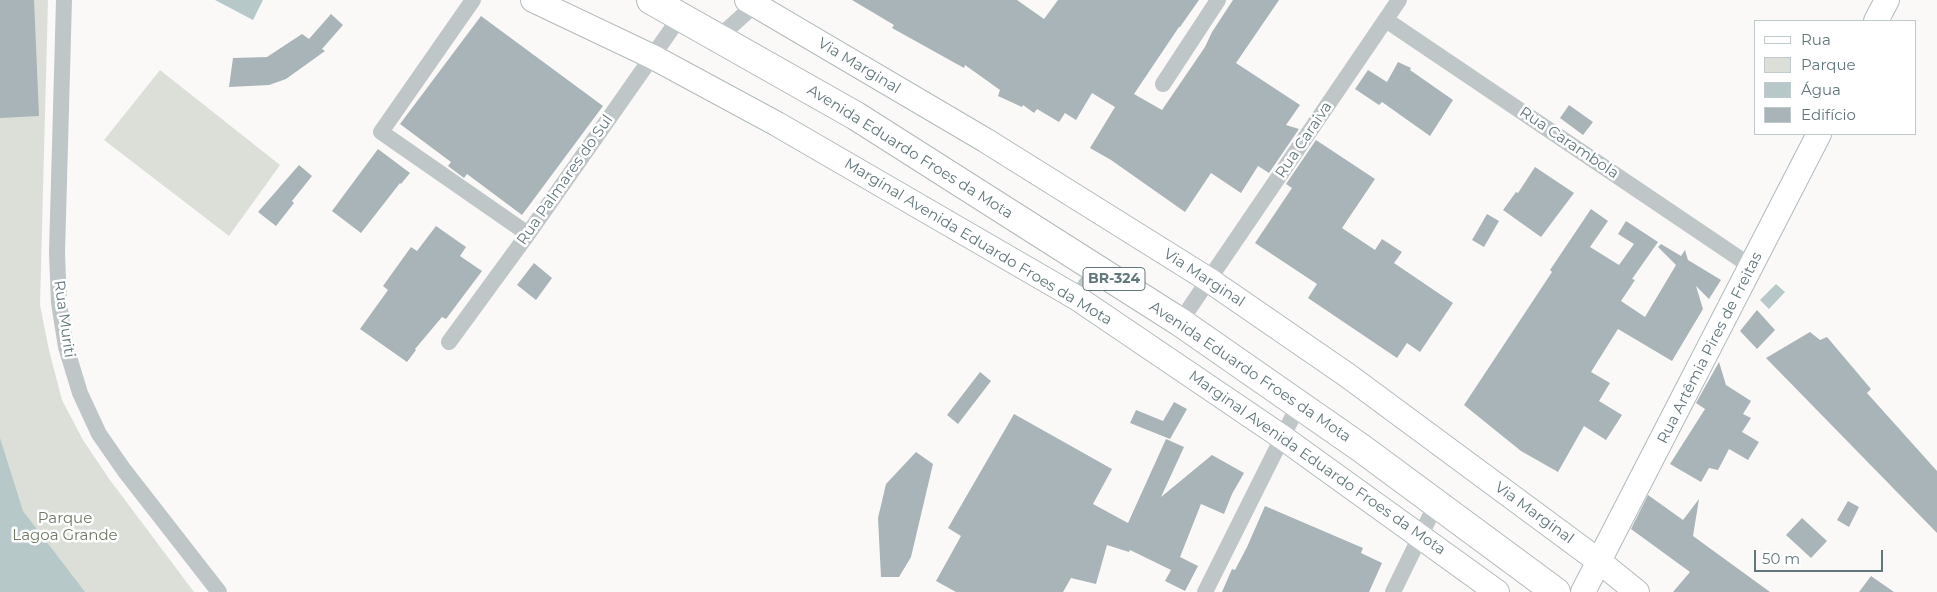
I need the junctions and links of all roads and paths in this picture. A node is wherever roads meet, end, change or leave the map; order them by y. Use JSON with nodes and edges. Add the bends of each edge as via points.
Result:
{"nodes":[{"id":1,"x":64,"y":0,"type":"edge"},
{"id":2,"x":474,"y":0,"type":"edge"},
{"id":3,"x":534,"y":0,"type":"edge"},
{"id":4,"x":651,"y":0,"type":"edge"},
{"id":5,"x":1218,"y":0,"type":"edge"},
{"id":6,"x":1399,"y":0,"type":"edge"},
{"id":7,"x":1887,"y":0,"type":"edge"},
{"id":8,"x":754,"y":1,"type":"edge"},
{"id":9,"x":680,"y":17,"type":"junction"},
{"id":10,"x":1386,"y":20,"type":"junction"},
{"id":11,"x":1877,"y":20,"type":"edge"},
{"id":12,"x":718,"y":38,"type":"junction"},
{"id":13,"x":653,"y":57,"type":"junction"},
{"id":14,"x":1163,"y":84,"type":"dead end"},
{"id":15,"x":1818,"y":135,"type":"edge"},
{"id":16,"x":528,"y":234,"type":"junction"},
{"id":17,"x":1752,"y":267,"type":"junction"},
{"id":18,"x":1097,"y":268,"type":"junction"},
{"id":19,"x":1209,"y":280,"type":"junction"},
{"id":20,"x":1077,"y":298,"type":"junction"},
{"id":21,"x":1180,"y":322,"type":"junction"},
{"id":22,"x":448,"y":342,"type":"dead end"},
{"id":23,"x":1299,"y":404,"type":"junction"},
{"id":24,"x":1282,"y":437,"type":"junction"},
{"id":25,"x":1437,"y":502,"type":"junction"},
{"id":26,"x":1420,"y":535,"type":"junction"},
{"id":27,"x":1600,"y":562,"type":"junction"},
{"id":28,"x":219,"y":592,"type":"edge"},
{"id":29,"x":1205,"y":592,"type":"edge"},
{"id":30,"x":1393,"y":592,"type":"edge"},
{"id":31,"x":1497,"y":592,"type":"edge"},
{"id":32,"x":1556,"y":592,"type":"edge"},
{"id":33,"x":1583,"y":592,"type":"edge"},
{"id":34,"x":1637,"y":592,"type":"edge"}],
"edges":[{"from":1,"to":28,"type":"street","name":"Rua Muriti","via":[[57,253],[59,303],[66,347],[80,393],[99,434]]},
{"from":2,"to":16,"type":"street","via":[[381,132]]},
{"from":3,"to":13,"type":"street","name":"Marginal Avenida Eduardo Froes da Mota"},
{"from":4,"to":9,"type":"highway","name":"Avenida Eduardo Froes da Mota","number":"BR-324"},
{"from":5,"to":14,"type":"street"},
{"from":6,"to":10,"type":"street","name":"Rua Caraiva"},
{"from":7,"to":11,"type":"street"},
{"from":8,"to":12,"type":"street"},
{"from":8,"to":19,"type":"street","name":"Via Marginal"},
{"from":9,"to":12,"type":"highway","name":"Avenida Eduardo Froes da Mota","number":"BR-324"},
{"from":9,"to":13,"type":"street","name":"Rua Palmares do Sul"},
{"from":10,"to":17,"type":"street","name":"Rua Carambola"},
{"from":10,"to":19,"type":"street","name":"Rua Caraiva"},
{"from":12,"to":18,"type":"highway","name":"Avenida Eduardo Froes da Mota","number":"BR-324","via":[[856,116]]},
{"from":13,"to":16,"type":"street","name":"Rua Palmares do Sul"},
{"from":13,"to":20,"type":"street","name":"Marginal Avenida Eduardo Froes da Mota","via":[[777,124]]},
{"from":15,"to":17,"type":"street","name":"Rua Artêmia Pires de Freitas"},
{"from":16,"to":22,"type":"street","name":"Rua Palmares do Sul"},
{"from":17,"to":27,"type":"street","name":"Rua Artêmia Pires de Freitas"},
{"from":18,"to":20,"type":"street"},
{"from":18,"to":21,"type":"highway","name":"Avenida Eduardo Froes da Mota","number":"BR-324"},
{"from":19,"to":21,"type":"street","name":"Rua Caraiva"},
{"from":19,"to":27,"type":"street","name":"Via Marginal","via":[[1347,376]]},
{"from":20,"to":24,"type":"street","name":"Marginal Avenida Eduardo Froes da Mota"},
{"from":21,"to":23,"type":"highway","name":"Avenida Eduardo Froes da Mota","number":"BR-324"},
{"from":23,"to":24,"type":"street"},
{"from":23,"to":25,"type":"highway","name":"Avenida Eduardo Froes da Mota","number":"BR-324"},
{"from":24,"to":26,"type":"street","name":"Marginal Avenida Eduardo Froes da Mota"},
{"from":24,"to":29,"type":"street"},
{"from":25,"to":26,"type":"street"},
{"from":25,"to":32,"type":"highway","name":"Avenida Eduardo Froes da Mota","number":"BR-324"},
{"from":26,"to":30,"type":"street"},
{"from":26,"to":31,"type":"street","name":"Marginal Avenida Eduardo Froes da Mota"},
{"from":27,"to":33,"type":"street","name":"Rua Artêmia Pires de Freitas"},
{"from":27,"to":34,"type":"street","name":"Via Marginal"}]}
